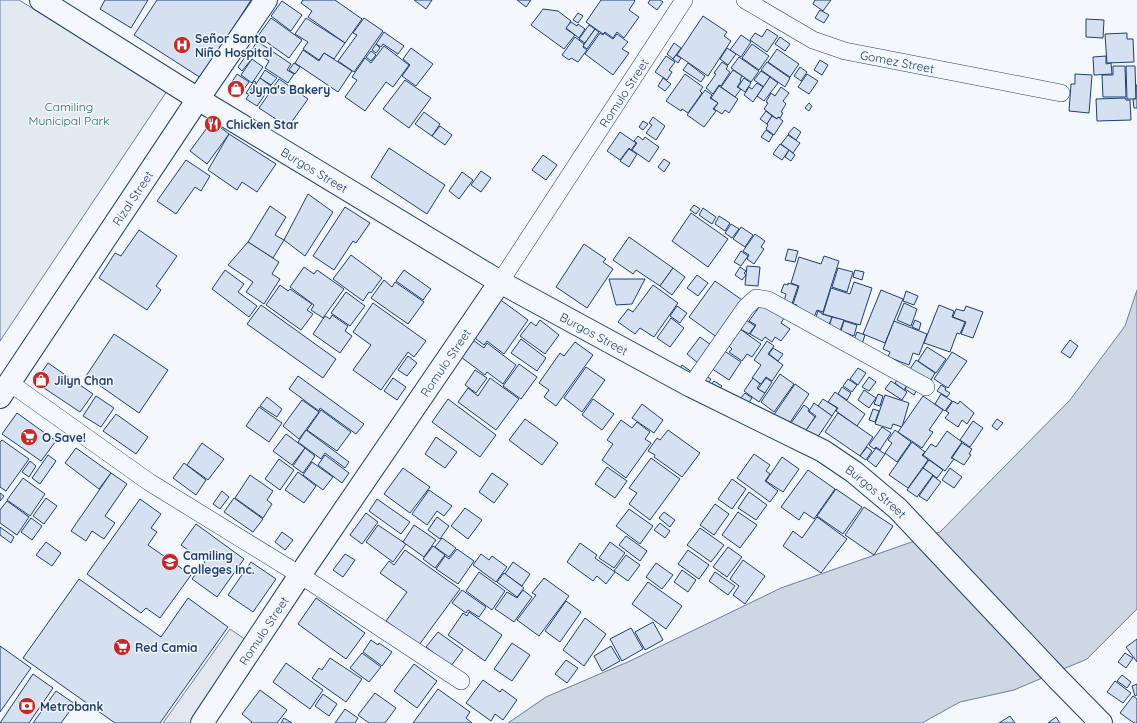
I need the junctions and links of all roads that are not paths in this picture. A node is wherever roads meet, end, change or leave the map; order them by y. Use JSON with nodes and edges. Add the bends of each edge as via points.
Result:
{"nodes":[{"id":1,"x":41,"y":0,"type":"edge"},
{"id":2,"x":266,"y":0,"type":"edge"},
{"id":3,"x":684,"y":0,"type":"edge"},
{"id":4,"x":745,"y":0,"type":"edge"},
{"id":5,"x":1061,"y":93,"type":"dead end"},
{"id":6,"x":198,"y":99,"type":"junction"},
{"id":7,"x":500,"y":282,"type":"junction"},
{"id":8,"x":691,"y":386,"type":"junction"},
{"id":9,"x":926,"y":387,"type":"dead end"},
{"id":10,"x":5,"y":390,"type":"edge"},
{"id":11,"x":300,"y":576,"type":"junction"},
{"id":12,"x":461,"y":680,"type":"dead end"},
{"id":13,"x":202,"y":723,"type":"edge"},
{"id":14,"x":1101,"y":723,"type":"edge"}],
"edges":[{"from":1,"to":6,"type":"street","name":"Burgos Street"},
{"from":2,"to":6,"type":"street","name":"Rizal Street"},
{"from":3,"to":7,"type":"street","name":"Romulo Street"},
{"from":4,"to":5,"type":"street","name":"Gomez Street","via":[[813,40],[845,51]]},
{"from":6,"to":7,"type":"street","name":"Burgos Street"},
{"from":6,"to":10,"type":"street","name":"Rizal Street"},
{"from":7,"to":8,"type":"street","name":"Burgos Street"},
{"from":7,"to":11,"type":"street","name":"Romulo Street"},
{"from":8,"to":9,"type":"street","via":[[746,307],[756,298],[768,300]]},
{"from":8,"to":14,"type":"street","name":"Burgos Street","via":[[823,451],[854,472],[898,509]]},
{"from":10,"to":11,"type":"street"},
{"from":11,"to":12,"type":"street"},
{"from":11,"to":13,"type":"street","name":"Romulo Street"}]}
